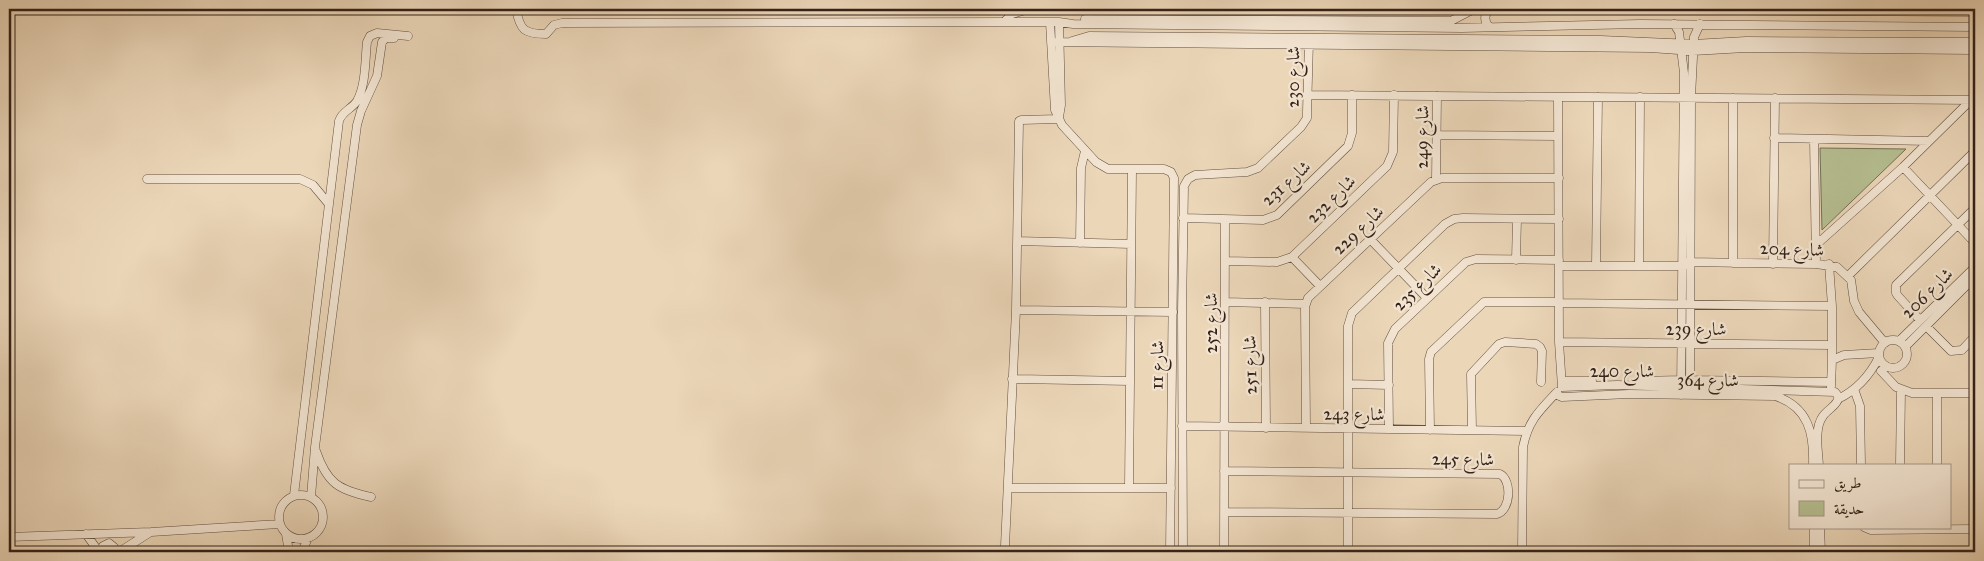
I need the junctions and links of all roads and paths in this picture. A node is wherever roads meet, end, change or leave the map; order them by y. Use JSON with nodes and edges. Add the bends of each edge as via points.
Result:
{"nodes":[{"id":1,"x":516,"y":9,"type":"edge"},
{"id":2,"x":1029,"y":9,"type":"edge"},
{"id":3,"x":1474,"y":9,"type":"edge"},
{"id":4,"x":1489,"y":9,"type":"edge"},
{"id":5,"x":1533,"y":9,"type":"edge"},
{"id":6,"x":1950,"y":11,"type":"junction"},
{"id":7,"x":1973,"y":12,"type":"edge"},
{"id":8,"x":1460,"y":16,"type":"junction"},
{"id":9,"x":1004,"y":22,"type":"junction"},
{"id":10,"x":1050,"y":22,"type":"junction"},
{"id":11,"x":1062,"y":22,"type":"junction"},
{"id":12,"x":1154,"y":22,"type":"junction"},
{"id":13,"x":1674,"y":24,"type":"junction"},
{"id":14,"x":1700,"y":24,"type":"junction"},
{"id":15,"x":1943,"y":26,"type":"junction"},
{"id":16,"x":1975,"y":26,"type":"edge"},
{"id":17,"x":1489,"y":27,"type":"junction"},
{"id":18,"x":1462,"y":28,"type":"junction"},
{"id":19,"x":373,"y":34,"type":"junction"},
{"id":20,"x":1309,"y":41,"type":"junction"},
{"id":21,"x":382,"y":42,"type":"junction"},
{"id":22,"x":1055,"y":42,"type":"junction"},
{"id":23,"x":1975,"y":42,"type":"edge"},
{"id":24,"x":1681,"y":47,"type":"junction"},
{"id":25,"x":1693,"y":48,"type":"junction"},
{"id":26,"x":1975,"y":50,"type":"edge"},
{"id":27,"x":1308,"y":95,"type":"junction"},
{"id":28,"x":1352,"y":95,"type":"junction"},
{"id":29,"x":1394,"y":95,"type":"junction"},
{"id":30,"x":1437,"y":96,"type":"junction"},
{"id":31,"x":1558,"y":97,"type":"junction"},
{"id":32,"x":1598,"y":97,"type":"junction"},
{"id":33,"x":1640,"y":97,"type":"junction"},
{"id":34,"x":1687,"y":97,"type":"junction"},
{"id":35,"x":1733,"y":98,"type":"junction"},
{"id":36,"x":1774,"y":98,"type":"junction"},
{"id":37,"x":1973,"y":100,"type":"edge"},
{"id":38,"x":351,"y":108,"type":"junction"},
{"id":39,"x":361,"y":111,"type":"junction"},
{"id":40,"x":1058,"y":119,"type":"junction"},
{"id":41,"x":1438,"y":135,"type":"junction"},
{"id":42,"x":1558,"y":136,"type":"junction"},
{"id":43,"x":1774,"y":138,"type":"junction"},
{"id":44,"x":1814,"y":139,"type":"junction"},
{"id":45,"x":1929,"y":141,"type":"junction"},
{"id":46,"x":1975,"y":150,"type":"edge"},
{"id":47,"x":1085,"y":151,"type":"junction"},
{"id":48,"x":1903,"y":167,"type":"junction"},
{"id":49,"x":1132,"y":170,"type":"junction"},
{"id":50,"x":1559,"y":178,"type":"junction"},
{"id":51,"x":147,"y":179,"type":"dead end"},
{"id":52,"x":1436,"y":180,"type":"junction"},
{"id":53,"x":1184,"y":186,"type":"joint"},
{"id":54,"x":1930,"y":195,"type":"junction"},
{"id":55,"x":328,"y":203,"type":"junction"},
{"id":56,"x":1975,"y":208,"type":"edge"},
{"id":57,"x":1184,"y":218,"type":"junction"},
{"id":58,"x":1517,"y":219,"type":"junction"},
{"id":59,"x":1559,"y":219,"type":"junction"},
{"id":60,"x":1225,"y":220,"type":"junction"},
{"id":61,"x":1958,"y":224,"type":"junction"},
{"id":62,"x":1370,"y":240,"type":"junction"},
{"id":63,"x":1017,"y":241,"type":"junction"},
{"id":64,"x":1975,"y":242,"type":"edge"},
{"id":65,"x":1080,"y":243,"type":"junction"},
{"id":66,"x":1131,"y":244,"type":"junction"},
{"id":67,"x":1816,"y":244,"type":"junction"},
{"id":68,"x":1292,"y":257,"type":"junction"},
{"id":69,"x":1516,"y":260,"type":"junction"},
{"id":70,"x":1226,"y":261,"type":"junction"},
{"id":71,"x":1559,"y":263,"type":"junction"},
{"id":72,"x":1686,"y":263,"type":"junction"},
{"id":73,"x":1733,"y":263,"type":"junction"},
{"id":74,"x":1773,"y":264,"type":"junction"},
{"id":75,"x":1816,"y":264,"type":"junction"},
{"id":76,"x":1829,"y":264,"type":"junction"},
{"id":77,"x":1596,"y":266,"type":"junction"},
{"id":78,"x":1640,"y":266,"type":"junction"},
{"id":79,"x":1975,"y":267,"type":"edge"},
{"id":80,"x":1399,"y":268,"type":"junction"},
{"id":81,"x":1848,"y":276,"type":"junction"},
{"id":82,"x":1975,"y":278,"type":"edge"},
{"id":83,"x":1320,"y":286,"type":"junction"},
{"id":84,"x":1428,"y":298,"type":"junction"},
{"id":85,"x":1226,"y":302,"type":"junction"},
{"id":86,"x":1265,"y":302,"type":"junction"},
{"id":87,"x":1559,"y":302,"type":"junction"},
{"id":88,"x":1305,"y":304,"type":"junction"},
{"id":89,"x":1682,"y":305,"type":"junction"},
{"id":90,"x":1691,"y":305,"type":"junction"},
{"id":91,"x":1832,"y":306,"type":"junction"},
{"id":92,"x":1016,"y":310,"type":"junction"},
{"id":93,"x":1130,"y":312,"type":"junction"},
{"id":94,"x":1173,"y":312,"type":"junction"},
{"id":95,"x":1923,"y":323,"type":"junction"},
{"id":96,"x":1975,"y":336,"type":"edge"},
{"id":97,"x":1559,"y":342,"type":"junction"},
{"id":98,"x":1885,"y":343,"type":"junction"},
{"id":99,"x":1902,"y":344,"type":"junction"},
{"id":100,"x":1687,"y":345,"type":"junction"},
{"id":101,"x":1832,"y":345,"type":"junction"},
{"id":102,"x":1879,"y":355,"type":"junction"},
{"id":103,"x":1832,"y":360,"type":"junction"},
{"id":104,"x":1889,"y":367,"type":"junction"},
{"id":105,"x":1881,"y":371,"type":"junction"},
{"id":106,"x":1012,"y":379,"type":"junction"},
{"id":107,"x":1865,"y":379,"type":"junction"},
{"id":108,"x":1130,"y":381,"type":"junction"},
{"id":109,"x":1541,"y":382,"type":"dead end"},
{"id":110,"x":1831,"y":382,"type":"junction"},
{"id":111,"x":1690,"y":383,"type":"junction"},
{"id":112,"x":1348,"y":384,"type":"junction"},
{"id":113,"x":1562,"y":384,"type":"junction"},
{"id":114,"x":1681,"y":384,"type":"junction"},
{"id":115,"x":1388,"y":385,"type":"junction"},
{"id":116,"x":1854,"y":389,"type":"junction"},
{"id":117,"x":1901,"y":390,"type":"junction"},
{"id":118,"x":1975,"y":393,"type":"edge"},
{"id":119,"x":1555,"y":394,"type":"junction"},
{"id":120,"x":1937,"y":394,"type":"junction"},
{"id":121,"x":1681,"y":395,"type":"junction"},
{"id":122,"x":1690,"y":395,"type":"junction"},
{"id":123,"x":1835,"y":395,"type":"junction"},
{"id":124,"x":1182,"y":426,"type":"junction"},
{"id":125,"x":1225,"y":427,"type":"junction"},
{"id":126,"x":1266,"y":428,"type":"junction"},
{"id":127,"x":1306,"y":428,"type":"junction"},
{"id":128,"x":1348,"y":429,"type":"junction"},
{"id":129,"x":1388,"y":429,"type":"junction"},
{"id":130,"x":1430,"y":430,"type":"junction"},
{"id":131,"x":1472,"y":430,"type":"junction"},
{"id":132,"x":1526,"y":431,"type":"junction"},
{"id":133,"x":315,"y":446,"type":"junction"},
{"id":134,"x":1813,"y":464,"type":"edge"},
{"id":135,"x":1819,"y":464,"type":"edge"},
{"id":136,"x":1861,"y":464,"type":"edge"},
{"id":137,"x":1900,"y":464,"type":"edge"},
{"id":138,"x":1937,"y":464,"type":"edge"},
{"id":139,"x":1224,"y":471,"type":"junction"},
{"id":140,"x":1348,"y":472,"type":"junction"},
{"id":141,"x":1008,"y":488,"type":"junction"},
{"id":142,"x":1129,"y":488,"type":"junction"},
{"id":143,"x":1170,"y":488,"type":"junction"},
{"id":144,"x":294,"y":496,"type":"junction"},
{"id":145,"x":311,"y":497,"type":"junction"},
{"id":146,"x":371,"y":497,"type":"dead end"},
{"id":147,"x":1225,"y":512,"type":"junction"},
{"id":148,"x":1348,"y":512,"type":"junction"},
{"id":149,"x":280,"y":524,"type":"junction"},
{"id":150,"x":1814,"y":528,"type":"edge"},
{"id":151,"x":1820,"y":528,"type":"edge"},
{"id":152,"x":1866,"y":528,"type":"edge"},
{"id":153,"x":1898,"y":529,"type":"edge"},
{"id":154,"x":1937,"y":529,"type":"edge"},
{"id":155,"x":1975,"y":529,"type":"edge"},
{"id":156,"x":151,"y":532,"type":"junction"},
{"id":157,"x":86,"y":534,"type":"junction"},
{"id":158,"x":286,"y":534,"type":"junction"},
{"id":159,"x":9,"y":537,"type":"edge"},
{"id":160,"x":308,"y":538,"type":"junction"},
{"id":161,"x":100,"y":552,"type":"edge"},
{"id":162,"x":115,"y":552,"type":"edge"},
{"id":163,"x":119,"y":552,"type":"edge"},
{"id":164,"x":289,"y":552,"type":"edge"},
{"id":165,"x":302,"y":552,"type":"edge"},
{"id":166,"x":1007,"y":552,"type":"edge"},
{"id":167,"x":1170,"y":552,"type":"edge"},
{"id":168,"x":1183,"y":552,"type":"edge"},
{"id":169,"x":1224,"y":552,"type":"edge"},
{"id":170,"x":1348,"y":552,"type":"edge"},
{"id":171,"x":1522,"y":552,"type":"edge"},
{"id":172,"x":1814,"y":552,"type":"edge"},
{"id":173,"x":1820,"y":552,"type":"edge"}],
"edges":[{"from":1,"to":9,"type":"street","via":[[521,26],[535,34],[546,34],[554,25],[562,23]]},
{"from":2,"to":9,"type":"street","via":[[1012,14]]},
{"from":3,"to":8,"type":"street"},
{"from":4,"to":17,"type":"street","via":[[1485,16]]},
{"from":5,"to":6,"type":"street"},
{"from":6,"to":7,"type":"street"},
{"from":6,"to":15,"type":"street"},
{"from":7,"to":16,"type":"street"},
{"from":8,"to":12,"type":"street","via":[[1451,20]]},
{"from":8,"to":18,"type":"street"},
{"from":9,"to":10,"type":"street"},
{"from":10,"to":11,"type":"street"},
{"from":10,"to":22,"type":"street"},
{"from":11,"to":12,"type":"street","via":[[1076,19]]},
{"from":11,"to":22,"type":"street"},
{"from":12,"to":18,"type":"street"},
{"from":13,"to":14,"type":"street"},
{"from":13,"to":17,"type":"street"},
{"from":13,"to":24,"type":"street"},
{"from":14,"to":15,"type":"street"},
{"from":14,"to":25,"type":"street","via":[[1695,32]]},
{"from":15,"to":16,"type":"street"},
{"from":17,"to":18,"type":"street"},
{"from":19,"to":21,"type":"street"},
{"from":19,"to":21,"type":"street","via":[[408,36],[386,38]]},
{"from":19,"to":38,"type":"street","via":[[367,42],[361,91]]},
{"from":20,"to":22,"type":"street"},
{"from":20,"to":24,"type":"street"},
{"from":20,"to":27,"type":"street","name":"شارع 230"},
{"from":21,"to":39,"type":"street","via":[[377,76]]},
{"from":22,"to":40,"type":"street","via":[[1061,105]]},
{"from":23,"to":25,"type":"street","via":[[1754,41]]},
{"from":23,"to":26,"type":"street"},
{"from":24,"to":25,"type":"street"},
{"from":24,"to":34,"type":"street"},
{"from":25,"to":26,"type":"street"},
{"from":25,"to":34,"type":"street"},
{"from":27,"to":28,"type":"street"},
{"from":27,"to":53,"type":"street","name":"شارع 230","via":[[1305,123],[1258,168],[1247,172],[1195,175]]},
{"from":28,"to":29,"type":"street"},
{"from":28,"to":60,"type":"street","name":"شارع 231","via":[[1351,138],[1345,150],[1277,215],[1263,220]]},
{"from":29,"to":30,"type":"street"},
{"from":29,"to":68,"type":"street","name":"شارع 232","via":[[1390,162]]},
{"from":30,"to":31,"type":"street"},
{"from":30,"to":41,"type":"street","name":"شارع 249"},
{"from":31,"to":32,"type":"street"},
{"from":31,"to":42,"type":"street"},
{"from":32,"to":33,"type":"street"},
{"from":32,"to":77,"type":"street"},
{"from":33,"to":34,"type":"street"},
{"from":33,"to":78,"type":"street"},
{"from":34,"to":35,"type":"street"},
{"from":34,"to":72,"type":"street"},
{"from":35,"to":36,"type":"street"},
{"from":35,"to":73,"type":"street"},
{"from":36,"to":37,"type":"street"},
{"from":36,"to":43,"type":"street"},
{"from":37,"to":45,"type":"street"},
{"from":38,"to":39,"type":"street"},
{"from":38,"to":55,"type":"street","via":[[339,121]]},
{"from":39,"to":133,"type":"street"},
{"from":40,"to":47,"type":"street"},
{"from":40,"to":63,"type":"street","via":[[1019,121]]},
{"from":41,"to":42,"type":"street"},
{"from":41,"to":52,"type":"street","name":"شارع 249"},
{"from":42,"to":50,"type":"street"},
{"from":43,"to":44,"type":"street"},
{"from":43,"to":74,"type":"street"},
{"from":44,"to":45,"type":"street"},
{"from":44,"to":67,"type":"street"},
{"from":45,"to":48,"type":"street"},
{"from":46,"to":54,"type":"street"},
{"from":47,"to":49,"type":"street","via":[[1108,169]]},
{"from":47,"to":65,"type":"street","via":[[1081,168]]},
{"from":48,"to":54,"type":"street"},
{"from":48,"to":67,"type":"street"},
{"from":49,"to":66,"type":"street"},
{"from":49,"to":94,"type":"street","name":"شارع 11","via":[[1164,169],[1174,178]]},
{"from":50,"to":52,"type":"street"},
{"from":50,"to":59,"type":"street"},
{"from":51,"to":55,"type":"street","via":[[300,179],[313,185]]},
{"from":52,"to":62,"type":"street","name":"شارع 229"},
{"from":53,"to":57,"type":"street","name":"شارع 11"},
{"from":54,"to":61,"type":"street"},
{"from":54,"to":81,"type":"street"},
{"from":55,"to":144,"type":"street"},
{"from":56,"to":61,"type":"street"},
{"from":57,"to":60,"type":"street","name":"شارع 231"},
{"from":57,"to":124,"type":"street","name":"شارع 11"},
{"from":58,"to":59,"type":"street"},
{"from":58,"to":69,"type":"street"},
{"from":58,"to":80,"type":"street","via":[[1454,219]]},
{"from":59,"to":71,"type":"street"},
{"from":60,"to":70,"type":"street","name":"شارع 252"},
{"from":61,"to":64,"type":"street"},
{"from":61,"to":95,"type":"street","via":[[1896,285],[1898,296]]},
{"from":62,"to":80,"type":"street"},
{"from":62,"to":83,"type":"street","name":"شارع 229"},
{"from":63,"to":65,"type":"street"},
{"from":63,"to":92,"type":"street"},
{"from":65,"to":66,"type":"street"},
{"from":66,"to":93,"type":"street"},
{"from":67,"to":75,"type":"street"},
{"from":68,"to":70,"type":"street","via":[[1277,262]]},
{"from":68,"to":83,"type":"street"},
{"from":69,"to":71,"type":"street","name":"شارع 235"},
{"from":69,"to":84,"type":"street","name":"شارع 235","via":[[1466,262]]},
{"from":70,"to":85,"type":"street","name":"شارع 252"},
{"from":71,"to":77,"type":"street","name":"شارع 235"},
{"from":71,"to":87,"type":"street"},
{"from":72,"to":73,"type":"street","name":"شارع 204"},
{"from":72,"to":78,"type":"street","name":"شارع 204"},
{"from":72,"to":89,"type":"street"},
{"from":72,"to":90,"type":"street"},
{"from":73,"to":74,"type":"street","name":"شارع 204"},
{"from":74,"to":75,"type":"street","name":"شارع 204"},
{"from":75,"to":76,"type":"street","name":"شارع 204"},
{"from":76,"to":81,"type":"street","name":"شارع 204"},
{"from":76,"to":91,"type":"street"},
{"from":77,"to":78,"type":"street","name":"شارع 235"},
{"from":79,"to":95,"type":"street","name":"شارع 206"},
{"from":80,"to":84,"type":"street"},
{"from":80,"to":112,"type":"street","via":[[1350,317]]},
{"from":81,"to":98,"type":"street","via":[[1859,312]]},
{"from":82,"to":95,"type":"street","name":"شارع 206"},
{"from":83,"to":88,"type":"street","name":"شارع 229"},
{"from":84,"to":115,"type":"street","name":"شارع 235","via":[[1395,329],[1390,338]]},
{"from":85,"to":86,"type":"street"},
{"from":85,"to":125,"type":"street","name":"شارع 252"},
{"from":86,"to":88,"type":"street"},
{"from":86,"to":126,"type":"street","name":"شارع 251"},
{"from":87,"to":89,"type":"street"},
{"from":87,"to":97,"type":"street"},
{"from":87,"to":130,"type":"street","via":[[1487,301],[1434,348],[1429,359]]},
{"from":88,"to":127,"type":"street"},
{"from":89,"to":90,"type":"street"},
{"from":89,"to":100,"type":"street"},
{"from":90,"to":91,"type":"street"},
{"from":90,"to":100,"type":"street"},
{"from":91,"to":101,"type":"street"},
{"from":92,"to":93,"type":"street"},
{"from":92,"to":106,"type":"street"},
{"from":93,"to":94,"type":"street"},
{"from":93,"to":108,"type":"street"},
{"from":94,"to":143,"type":"street","name":"شارع 11"},
{"from":95,"to":96,"type":"street","via":[[1950,351],[1962,350]]},
{"from":95,"to":99,"type":"street","name":"شارع 206"},
{"from":97,"to":100,"type":"street","name":"شارع 239"},
{"from":97,"to":113,"type":"street"},
{"from":98,"to":99,"type":"street","via":[[1893,340]]},
{"from":98,"to":102,"type":"street"},
{"from":99,"to":104,"type":"street","via":[[1907,356],[1902,364]]},
{"from":100,"to":101,"type":"street","name":"شارع 239"},
{"from":100,"to":111,"type":"street"},
{"from":100,"to":114,"type":"street"},
{"from":101,"to":103,"type":"street"},
{"from":102,"to":103,"type":"street","via":[[1844,355]]},
{"from":102,"to":104,"type":"street","via":[[1881,362]]},
{"from":102,"to":107,"type":"street"},
{"from":103,"to":110,"type":"street"},
{"from":104,"to":105,"type":"street"},
{"from":105,"to":107,"type":"street"},
{"from":105,"to":117,"type":"street"},
{"from":106,"to":108,"type":"street"},
{"from":106,"to":141,"type":"street"},
{"from":107,"to":116,"type":"street"},
{"from":108,"to":142,"type":"street"},
{"from":109,"to":131,"type":"street","via":[[1540,346],[1500,344],[1471,374]]},
{"from":110,"to":111,"type":"street"},
{"from":110,"to":123,"type":"street"},
{"from":111,"to":114,"type":"street"},
{"from":111,"to":122,"type":"street"},
{"from":111,"to":123,"type":"street"},
{"from":112,"to":115,"type":"street"},
{"from":112,"to":128,"type":"street"},
{"from":113,"to":114,"type":"street"},
{"from":113,"to":119,"type":"street"},
{"from":114,"to":121,"type":"street"},
{"from":115,"to":129,"type":"street","name":"شارع 235"},
{"from":116,"to":123,"type":"street"},
{"from":116,"to":136,"type":"street","via":[[1860,406]]},
{"from":117,"to":120,"type":"street"},
{"from":117,"to":137,"type":"street"},
{"from":118,"to":120,"type":"street"},
{"from":119,"to":121,"type":"street","name":"شارع 364","via":[[1562,397]]},
{"from":119,"to":132,"type":"street"},
{"from":120,"to":138,"type":"street"},
{"from":121,"to":122,"type":"street","name":"شارع 364"},
{"from":122,"to":134,"type":"street","name":"شارع 364","via":[[1781,398],[1797,409],[1809,425],[1814,444]]},
{"from":123,"to":135,"type":"street","via":[[1819,422]]},
{"from":124,"to":125,"type":"street","name":"شارع 243"},
{"from":124,"to":168,"type":"street","name":"شارع 11"},
{"from":125,"to":126,"type":"street","name":"شارع 243"},
{"from":125,"to":139,"type":"street","name":"شارع 252"},
{"from":126,"to":127,"type":"street","name":"شارع 243"},
{"from":127,"to":128,"type":"street","name":"شارع 243"},
{"from":128,"to":129,"type":"street","name":"شارع 243"},
{"from":128,"to":140,"type":"street"},
{"from":129,"to":130,"type":"street","name":"شارع 243"},
{"from":130,"to":131,"type":"street","name":"شارع 243"},
{"from":131,"to":132,"type":"street","name":"شارع 243"},
{"from":132,"to":171,"type":"street"},
{"from":133,"to":145,"type":"street"},
{"from":133,"to":146,"type":"street","via":[[324,471],[332,482],[350,492]]},
{"from":139,"to":140,"type":"street","name":"شارع 245"},
{"from":139,"to":147,"type":"street","name":"شارع 252"},
{"from":140,"to":148,"type":"street"},
{"from":140,"to":148,"type":"street","name":"شارع 245","via":[[1500,474],[1507,481],[1507,506],[1497,514]]},
{"from":141,"to":142,"type":"street"},
{"from":141,"to":166,"type":"street"},
{"from":142,"to":143,"type":"street"},
{"from":143,"to":167,"type":"street","name":"شارع 11"},
{"from":144,"to":145,"type":"street"},
{"from":144,"to":149,"type":"street","via":[[281,507]]},
{"from":145,"to":160,"type":"street","via":[[321,507],[323,520],[318,532]]},
{"from":147,"to":148,"type":"street","name":"شارع 245"},
{"from":147,"to":169,"type":"street","name":"شارع 252"},
{"from":148,"to":170,"type":"street"},
{"from":149,"to":156,"type":"street"},
{"from":149,"to":158,"type":"street"},
{"from":150,"to":172,"type":"street"},
{"from":151,"to":173,"type":"street"},
{"from":152,"to":153,"type":"street"},
{"from":153,"to":154,"type":"street"},
{"from":154,"to":155,"type":"street"},
{"from":156,"to":157,"type":"street"},
{"from":156,"to":163,"type":"street"},
{"from":157,"to":159,"type":"street"},
{"from":157,"to":161,"type":"street"},
{"from":158,"to":160,"type":"street","via":[[296,539]]},
{"from":158,"to":164,"type":"street"},
{"from":160,"to":165,"type":"street"},
{"from":161,"to":162,"type":"street","via":[[109,543]]}]}
